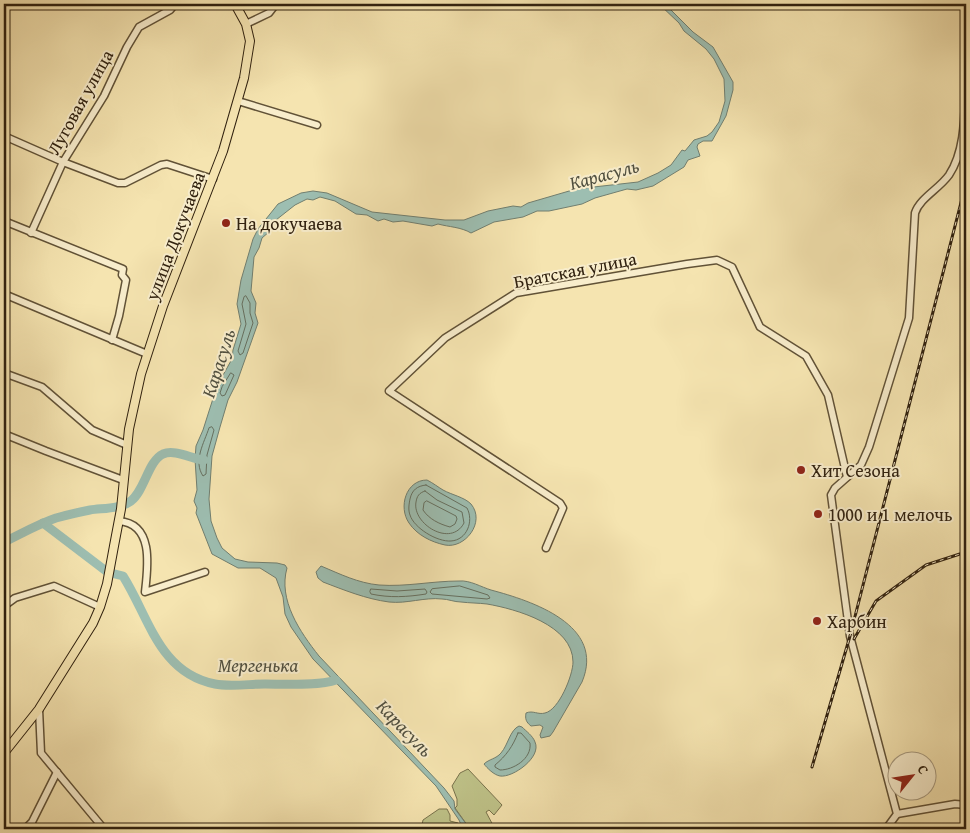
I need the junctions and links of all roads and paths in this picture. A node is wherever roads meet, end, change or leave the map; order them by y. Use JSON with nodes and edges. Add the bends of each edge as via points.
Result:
{"nodes":[{"id":1,"x":175,"y":4,"type":"edge"},
{"id":2,"x":235,"y":4,"type":"edge"},
{"id":3,"x":276,"y":4,"type":"edge"},
{"id":4,"x":246,"y":24,"type":"junction"},
{"id":5,"x":966,"y":76,"type":"edge"},
{"id":6,"x":238,"y":101,"type":"junction"},
{"id":7,"x":317,"y":125,"type":"dead end"},
{"id":8,"x":4,"y":136,"type":"edge"},
{"id":9,"x":63,"y":162,"type":"junction"},
{"id":10,"x":213,"y":179,"type":"junction"},
{"id":11,"x":4,"y":221,"type":"edge"},
{"id":12,"x":31,"y":232,"type":"junction"},
{"id":13,"x":4,"y":294,"type":"edge"},
{"id":14,"x":112,"y":340,"type":"junction"},
{"id":15,"x":147,"y":354,"type":"junction"},
{"id":16,"x":4,"y":373,"type":"edge"},
{"id":17,"x":4,"y":434,"type":"edge"},
{"id":18,"x":127,"y":445,"type":"junction"},
{"id":19,"x":847,"y":477,"type":"junction"},
{"id":20,"x":124,"y":480,"type":"junction"},
{"id":21,"x":119,"y":521,"type":"junction"},
{"id":22,"x":546,"y":548,"type":"dead end"},
{"id":23,"x":205,"y":572,"type":"dead end"},
{"id":24,"x":4,"y":606,"type":"edge"},
{"id":25,"x":100,"y":607,"type":"junction"},
{"id":26,"x":39,"y":710,"type":"junction"},
{"id":27,"x":4,"y":753,"type":"edge"},
{"id":28,"x":57,"y":772,"type":"junction"},
{"id":29,"x":966,"y":805,"type":"edge"},
{"id":30,"x":897,"y":814,"type":"junction"},
{"id":31,"x":25,"y":829,"type":"edge"},
{"id":32,"x":104,"y":829,"type":"edge"},
{"id":33,"x":886,"y":829,"type":"edge"}],
"edges":[{"from":1,"to":9,"type":"street","name":"Луговая улица","via":[[139,27],[104,96]]},
{"from":2,"to":4,"type":"main road"},
{"from":3,"to":4,"type":"street","via":[[269,13]]},
{"from":4,"to":6,"type":"main road","name":"улица Докучаева","via":[[249,49]]},
{"from":5,"to":19,"type":"street","via":[[964,123],[956,163],[937,189],[917,206],[910,318],[862,465]]},
{"from":6,"to":7,"type":"street"},
{"from":6,"to":10,"type":"main road","name":"улица Докучаева"},
{"from":8,"to":9,"type":"street"},
{"from":9,"to":10,"type":"street","via":[[118,183],[125,183],[167,164]]},
{"from":9,"to":12,"type":"street","name":"Луговая улица"},
{"from":10,"to":15,"type":"main road","name":"улица Докучаева"},
{"from":11,"to":12,"type":"street"},
{"from":12,"to":14,"type":"street","via":[[123,269],[125,284]]},
{"from":13,"to":14,"type":"street"},
{"from":14,"to":15,"type":"street"},
{"from":15,"to":18,"type":"main road","name":"улица Докучаева"},
{"from":16,"to":18,"type":"street","via":[[42,387],[92,430]]},
{"from":17,"to":20,"type":"street"},
{"from":18,"to":20,"type":"main road","name":"улица Докучаева"},
{"from":19,"to":22,"type":"street","name":"Братская улица","via":[[828,395],[806,356],[760,328],[732,267],[717,260],[516,293],[445,338],[389,391],[560,503],[563,508]]},
{"from":19,"to":30,"type":"street","via":[[834,488],[831,498],[848,620]]},
{"from":20,"to":21,"type":"main road","name":"улица Докучаева"},
{"from":21,"to":23,"type":"street","via":[[134,525],[145,540],[146,592]]},
{"from":21,"to":25,"type":"main road","name":"улица Докучаева"},
{"from":24,"to":25,"type":"street","via":[[15,598],[54,586]]},
{"from":25,"to":26,"type":"main road","name":"улица Докучаева"},
{"from":26,"to":27,"type":"main road","name":"улица Докучаева"},
{"from":26,"to":28,"type":"street","via":[[42,753]]},
{"from":28,"to":31,"type":"street","via":[[32,822]]},
{"from":28,"to":32,"type":"street"},
{"from":29,"to":30,"type":"street"},
{"from":30,"to":33,"type":"street"}]}
